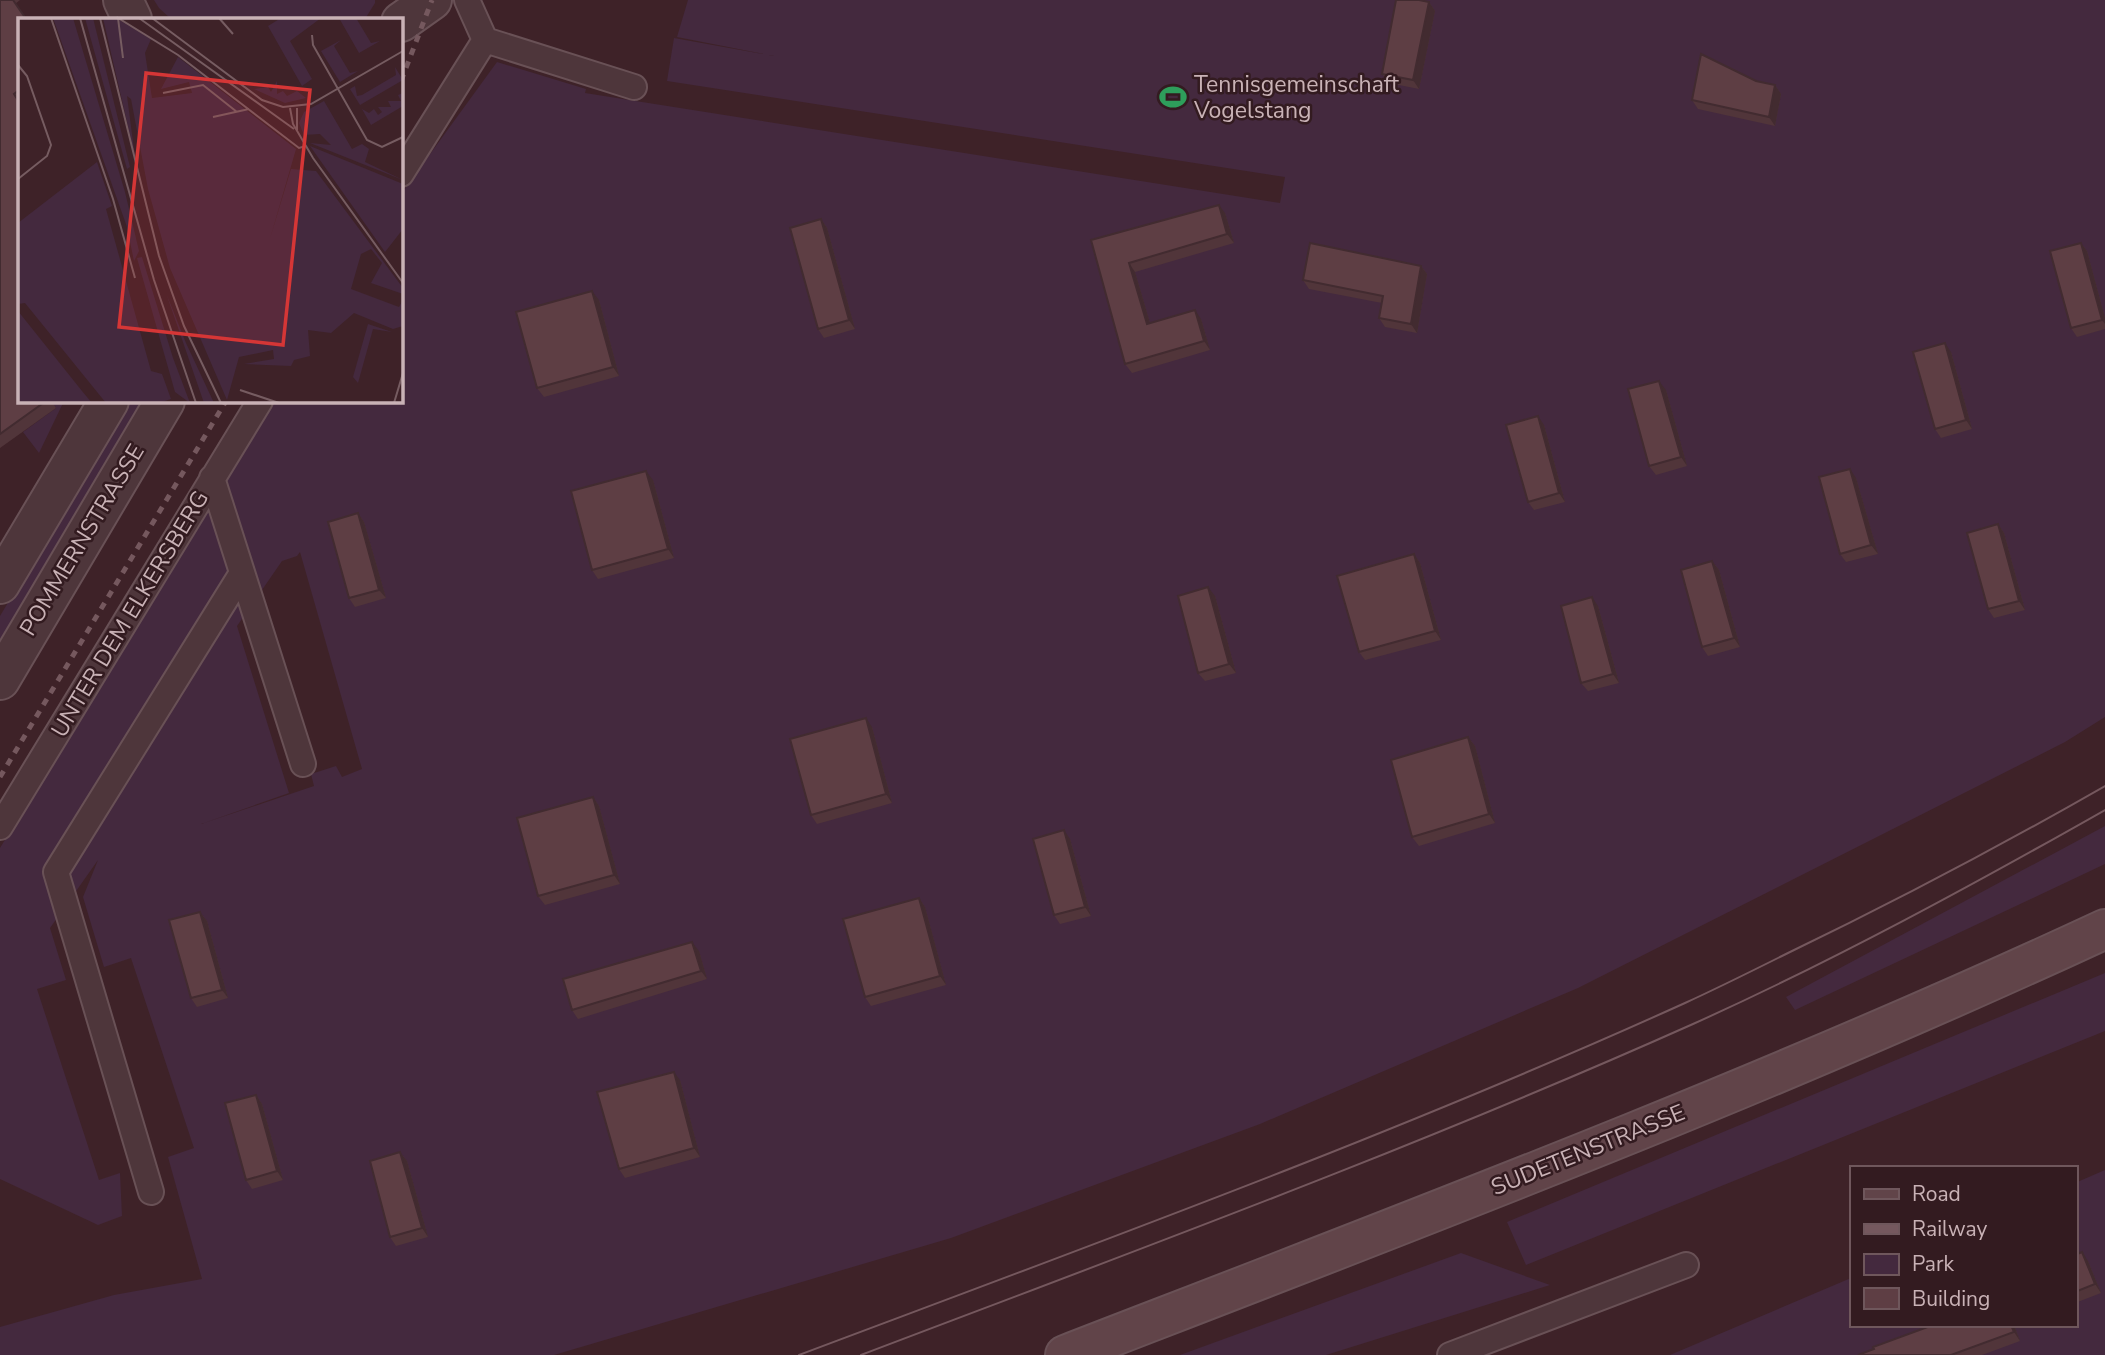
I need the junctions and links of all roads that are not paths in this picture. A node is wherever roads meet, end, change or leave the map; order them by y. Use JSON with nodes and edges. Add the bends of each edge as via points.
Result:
{"nodes":[{"id":1,"x":123,"y":0,"type":"edge"},
{"id":2,"x":432,"y":0,"type":"edge"},
{"id":3,"x":467,"y":0,"type":"edge"},
{"id":4,"x":132,"y":18,"type":"edge"},
{"id":5,"x":402,"y":21,"type":"edge"},
{"id":6,"x":485,"y":40,"type":"junction"},
{"id":7,"x":634,"y":87,"type":"dead end"},
{"id":8,"x":402,"y":172,"type":"edge"},
{"id":9,"x":109,"y":402,"type":"edge"},
{"id":10,"x":164,"y":402,"type":"edge"},
{"id":11,"x":259,"y":402,"type":"edge"},
{"id":12,"x":212,"y":478,"type":"junction"},
{"id":13,"x":242,"y":573,"type":"junction"},
{"id":14,"x":0,"y":584,"type":"edge"},
{"id":15,"x":0,"y":680,"type":"edge"},
{"id":16,"x":303,"y":764,"type":"dead end"},
{"id":17,"x":0,"y":827,"type":"edge"},
{"id":18,"x":2105,"y":929,"type":"edge"},
{"id":19,"x":151,"y":1192,"type":"dead end"},
{"id":20,"x":1686,"y":1265,"type":"dead end"},
{"id":21,"x":1065,"y":1355,"type":"edge"},
{"id":22,"x":1450,"y":1355,"type":"edge"}],
"edges":[{"from":1,"to":4,"type":"street"},
{"from":2,"to":5,"type":"street"},
{"from":3,"to":6,"type":"lane"},
{"from":6,"to":7,"type":"lane"},
{"from":6,"to":8,"type":"lane"},
{"from":9,"to":14,"type":"street","name":"POMMERNSTRASSE"},
{"from":10,"to":15,"type":"street","name":"POMMERNSTRASSE"},
{"from":11,"to":12,"type":"lane","name":"UNTER DEM ELKERSBERG"},
{"from":12,"to":13,"type":"lane"},
{"from":12,"to":17,"type":"lane","name":"UNTER DEM ELKERSBERG"},
{"from":13,"to":16,"type":"lane"},
{"from":13,"to":19,"type":"lane","via":[[56,872]]},
{"from":18,"to":21,"type":"main road","name":"SUDETENSTRASSE","via":[[1663,1120]]},
{"from":20,"to":22,"type":"lane"}]}
